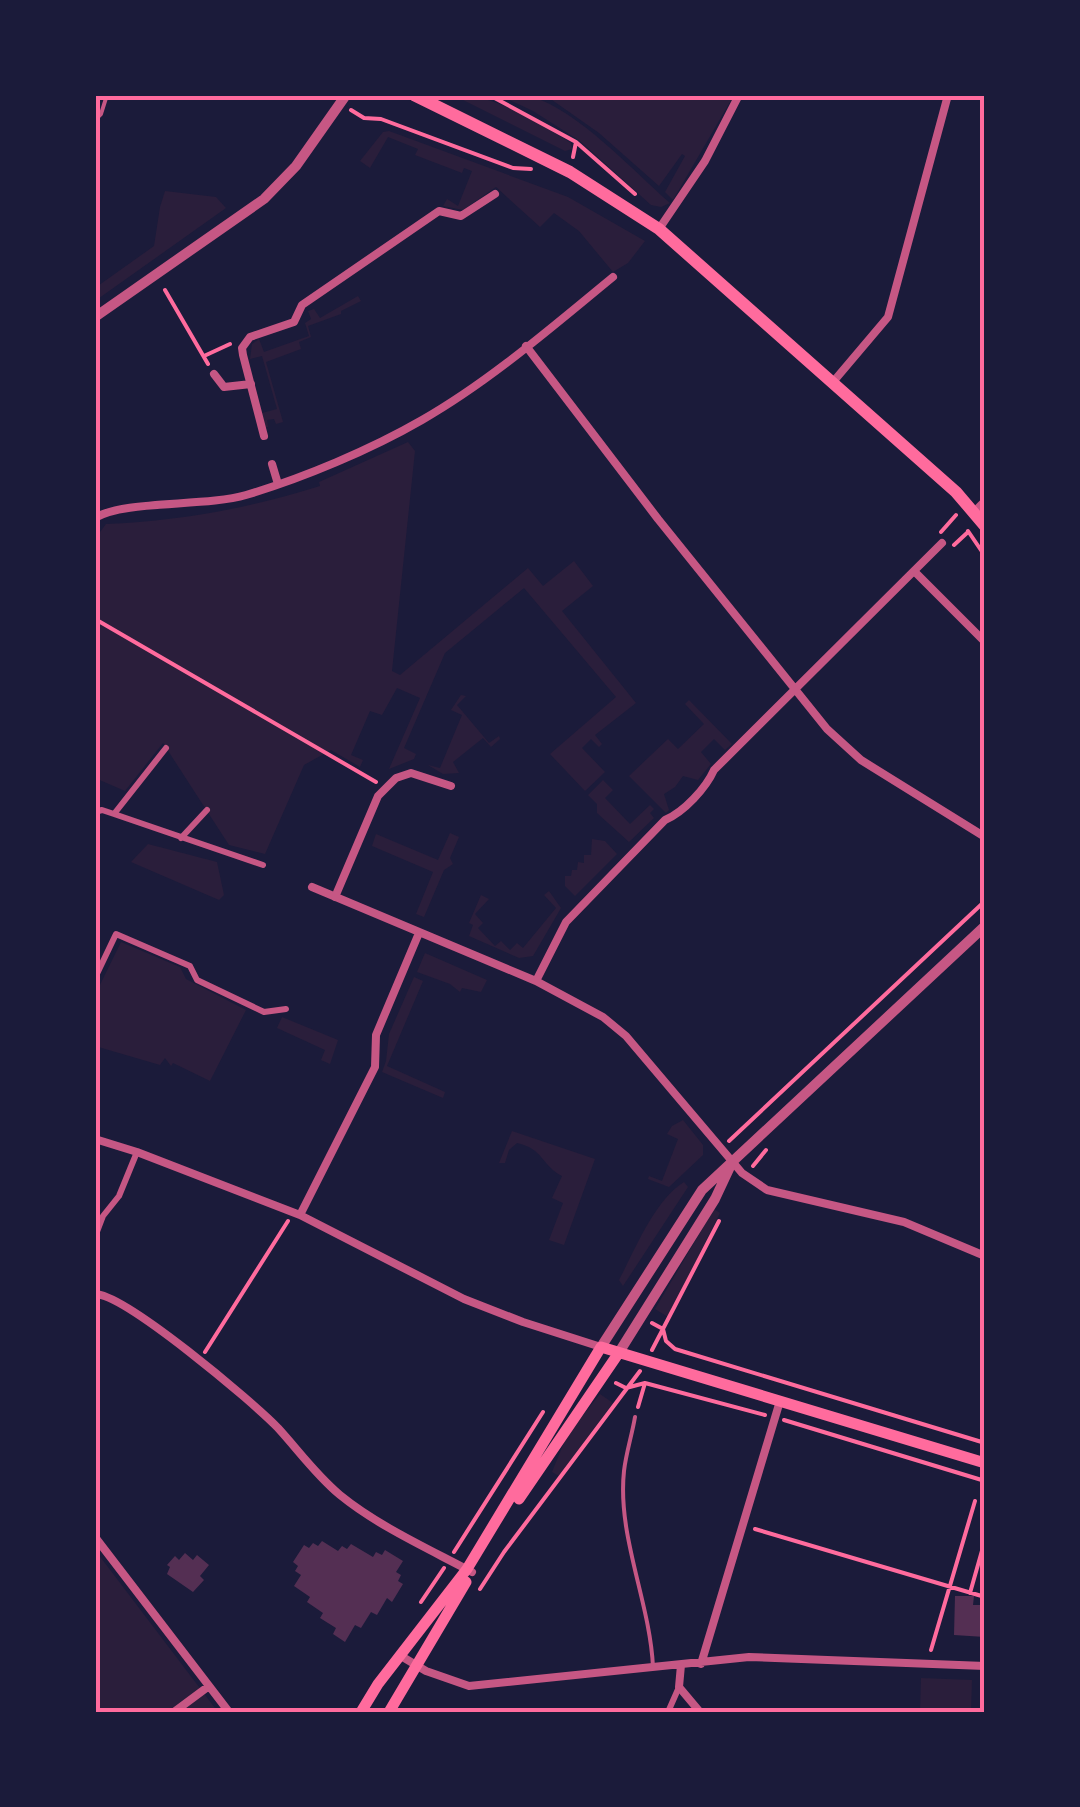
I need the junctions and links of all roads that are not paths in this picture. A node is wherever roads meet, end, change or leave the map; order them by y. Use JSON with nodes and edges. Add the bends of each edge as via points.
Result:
{"nodes":[{"id":1,"x":107,"y":95,"type":"edge"},
{"id":2,"x":414,"y":95,"type":"edge"},
{"id":3,"x":738,"y":95,"type":"edge"},
{"id":4,"x":948,"y":95,"type":"edge"},
{"id":5,"x":343,"y":99,"type":"edge"},
{"id":6,"x":95,"y":120,"type":"edge"},
{"id":7,"x":496,"y":194,"type":"dead end"},
{"id":8,"x":659,"y":229,"type":"junction"},
{"id":9,"x":613,"y":277,"type":"dead end"},
{"id":10,"x":95,"y":318,"type":"edge"},
{"id":11,"x":526,"y":346,"type":"junction"},
{"id":12,"x":214,"y":374,"type":"road end"},
{"id":13,"x":833,"y":382,"type":"junction"},
{"id":14,"x":251,"y":384,"type":"junction"},
{"id":15,"x":264,"y":436,"type":"dead end"},
{"id":16,"x":272,"y":464,"type":"dead end"},
{"id":17,"x":278,"y":484,"type":"junction"},
{"id":18,"x":985,"y":500,"type":"edge"},
{"id":19,"x":974,"y":512,"type":"junction"},
{"id":20,"x":95,"y":517,"type":"edge"},
{"id":21,"x":985,"y":526,"type":"edge"},
{"id":22,"x":942,"y":543,"type":"road end"},
{"id":23,"x":914,"y":571,"type":"junction"},
{"id":24,"x":985,"y":642,"type":"edge"},
{"id":25,"x":796,"y":690,"type":"junction"},
{"id":26,"x":166,"y":748,"type":"dead end"},
{"id":27,"x":450,"y":786,"type":"dead end"},
{"id":28,"x":207,"y":810,"type":"dead end"},
{"id":29,"x":95,"y":812,"type":"edge"},
{"id":30,"x":114,"y":814,"type":"junction"},
{"id":31,"x":985,"y":837,"type":"edge"},
{"id":32,"x":182,"y":838,"type":"junction"},
{"id":33,"x":263,"y":865,"type":"dead end"},
{"id":34,"x":312,"y":887,"type":"dead end"},
{"id":35,"x":334,"y":897,"type":"junction"},
{"id":36,"x":985,"y":926,"type":"edge"},
{"id":37,"x":420,"y":933,"type":"junction"},
{"id":38,"x":95,"y":978,"type":"edge"},
{"id":39,"x":536,"y":982,"type":"junction"},
{"id":40,"x":286,"y":1010,"type":"dead end"},
{"id":41,"x":95,"y":1139,"type":"edge"},
{"id":42,"x":137,"y":1152,"type":"junction"},
{"id":43,"x":733,"y":1162,"type":"junction"},
{"id":44,"x":296,"y":1214,"type":"junction"},
{"id":45,"x":95,"y":1236,"type":"edge"},
{"id":46,"x":985,"y":1256,"type":"edge"},
{"id":47,"x":95,"y":1294,"type":"edge"},
{"id":48,"x":601,"y":1347,"type":"junction"},
{"id":49,"x":618,"y":1354,"type":"junction"},
{"id":50,"x":780,"y":1401,"type":"junction"},
{"id":51,"x":635,"y":1417,"type":"road end"},
{"id":52,"x":985,"y":1464,"type":"edge"},
{"id":53,"x":95,"y":1538,"type":"edge"},
{"id":54,"x":470,"y":1571,"type":"junction"},
{"id":55,"x":401,"y":1656,"type":"junction"},
{"id":56,"x":701,"y":1664,"type":"junction"},
{"id":57,"x":682,"y":1665,"type":"junction"},
{"id":58,"x":985,"y":1666,"type":"edge"},
{"id":59,"x":653,"y":1667,"type":"junction"},
{"id":60,"x":422,"y":1669,"type":"junction"},
{"id":61,"x":209,"y":1686,"type":"junction"},
{"id":62,"x":679,"y":1687,"type":"junction"},
{"id":63,"x":174,"y":1712,"type":"edge"},
{"id":64,"x":228,"y":1712,"type":"edge"},
{"id":65,"x":361,"y":1712,"type":"edge"},
{"id":66,"x":389,"y":1712,"type":"edge"},
{"id":67,"x":668,"y":1712,"type":"edge"},
{"id":68,"x":700,"y":1712,"type":"edge"}],
"edges":[{"from":1,"to":6,"type":"lane"},
{"from":2,"to":8,"type":"main road","via":[[570,172]]},
{"from":3,"to":8,"type":"street","via":[[705,161]]},
{"from":4,"to":13,"type":"street","via":[[888,317]]},
{"from":5,"to":10,"type":"street","via":[[264,199]]},
{"from":7,"to":14,"type":"street","via":[[462,216],[440,211],[302,305],[294,322],[250,336],[242,348]]},
{"from":8,"to":13,"type":"main road"},
{"from":9,"to":11,"type":"street"},
{"from":11,"to":17,"type":"street","via":[[425,418]]},
{"from":11,"to":25,"type":"street"},
{"from":12,"to":14,"type":"street","via":[[224,387]]},
{"from":13,"to":19,"type":"main road"},
{"from":14,"to":15,"type":"street"},
{"from":16,"to":17,"type":"street"},
{"from":17,"to":20,"type":"street","via":[[216,502]]},
{"from":18,"to":19,"type":"street"},
{"from":19,"to":21,"type":"main road"},
{"from":22,"to":23,"type":"street"},
{"from":23,"to":24,"type":"street"},
{"from":23,"to":25,"type":"street"},
{"from":25,"to":31,"type":"street","via":[[849,751]]},
{"from":25,"to":39,"type":"street","via":[[578,908]]},
{"from":26,"to":30,"type":"street"},
{"from":27,"to":35,"type":"street","via":[[410,772],[384,787]]},
{"from":28,"to":32,"type":"street"},
{"from":29,"to":30,"type":"street"},
{"from":30,"to":32,"type":"street"},
{"from":32,"to":33,"type":"street"},
{"from":34,"to":35,"type":"street"},
{"from":35,"to":37,"type":"street"},
{"from":36,"to":43,"type":"street"},
{"from":37,"to":39,"type":"street"},
{"from":37,"to":44,"type":"street","via":[[376,1035],[375,1066]]},
{"from":38,"to":40,"type":"street","via":[[116,934],[190,966],[197,980],[264,1012]]},
{"from":39,"to":43,"type":"street","via":[[626,1036]]},
{"from":41,"to":42,"type":"street"},
{"from":42,"to":44,"type":"street"},
{"from":42,"to":45,"type":"street"},
{"from":43,"to":46,"type":"street","via":[[775,1193],[896,1220]]},
{"from":43,"to":48,"type":"street","via":[[702,1190]]},
{"from":43,"to":49,"type":"street"},
{"from":44,"to":48,"type":"street","via":[[464,1299]]},
{"from":47,"to":54,"type":"street","via":[[109,1296],[170,1336],[277,1428],[343,1497]]},
{"from":48,"to":49,"type":"main road"},
{"from":48,"to":54,"type":"main road"},
{"from":49,"to":50,"type":"main road"},
{"from":49,"to":54,"type":"main road"},
{"from":50,"to":52,"type":"main road"},
{"from":50,"to":56,"type":"street"},
{"from":51,"to":59,"type":"lane","via":[[624,1474],[626,1512]]},
{"from":53,"to":61,"type":"street"},
{"from":54,"to":55,"type":"main road"},
{"from":54,"to":60,"type":"main road"},
{"from":55,"to":60,"type":"street"},
{"from":55,"to":65,"type":"main road"},
{"from":56,"to":57,"type":"street"},
{"from":56,"to":58,"type":"street","via":[[748,1657]]},
{"from":57,"to":59,"type":"street"},
{"from":57,"to":62,"type":"street"},
{"from":59,"to":60,"type":"street","via":[[483,1686]]},
{"from":60,"to":66,"type":"main road"},
{"from":61,"to":63,"type":"street"},
{"from":61,"to":64,"type":"street"},
{"from":62,"to":67,"type":"street"},
{"from":62,"to":68,"type":"street"}]}
